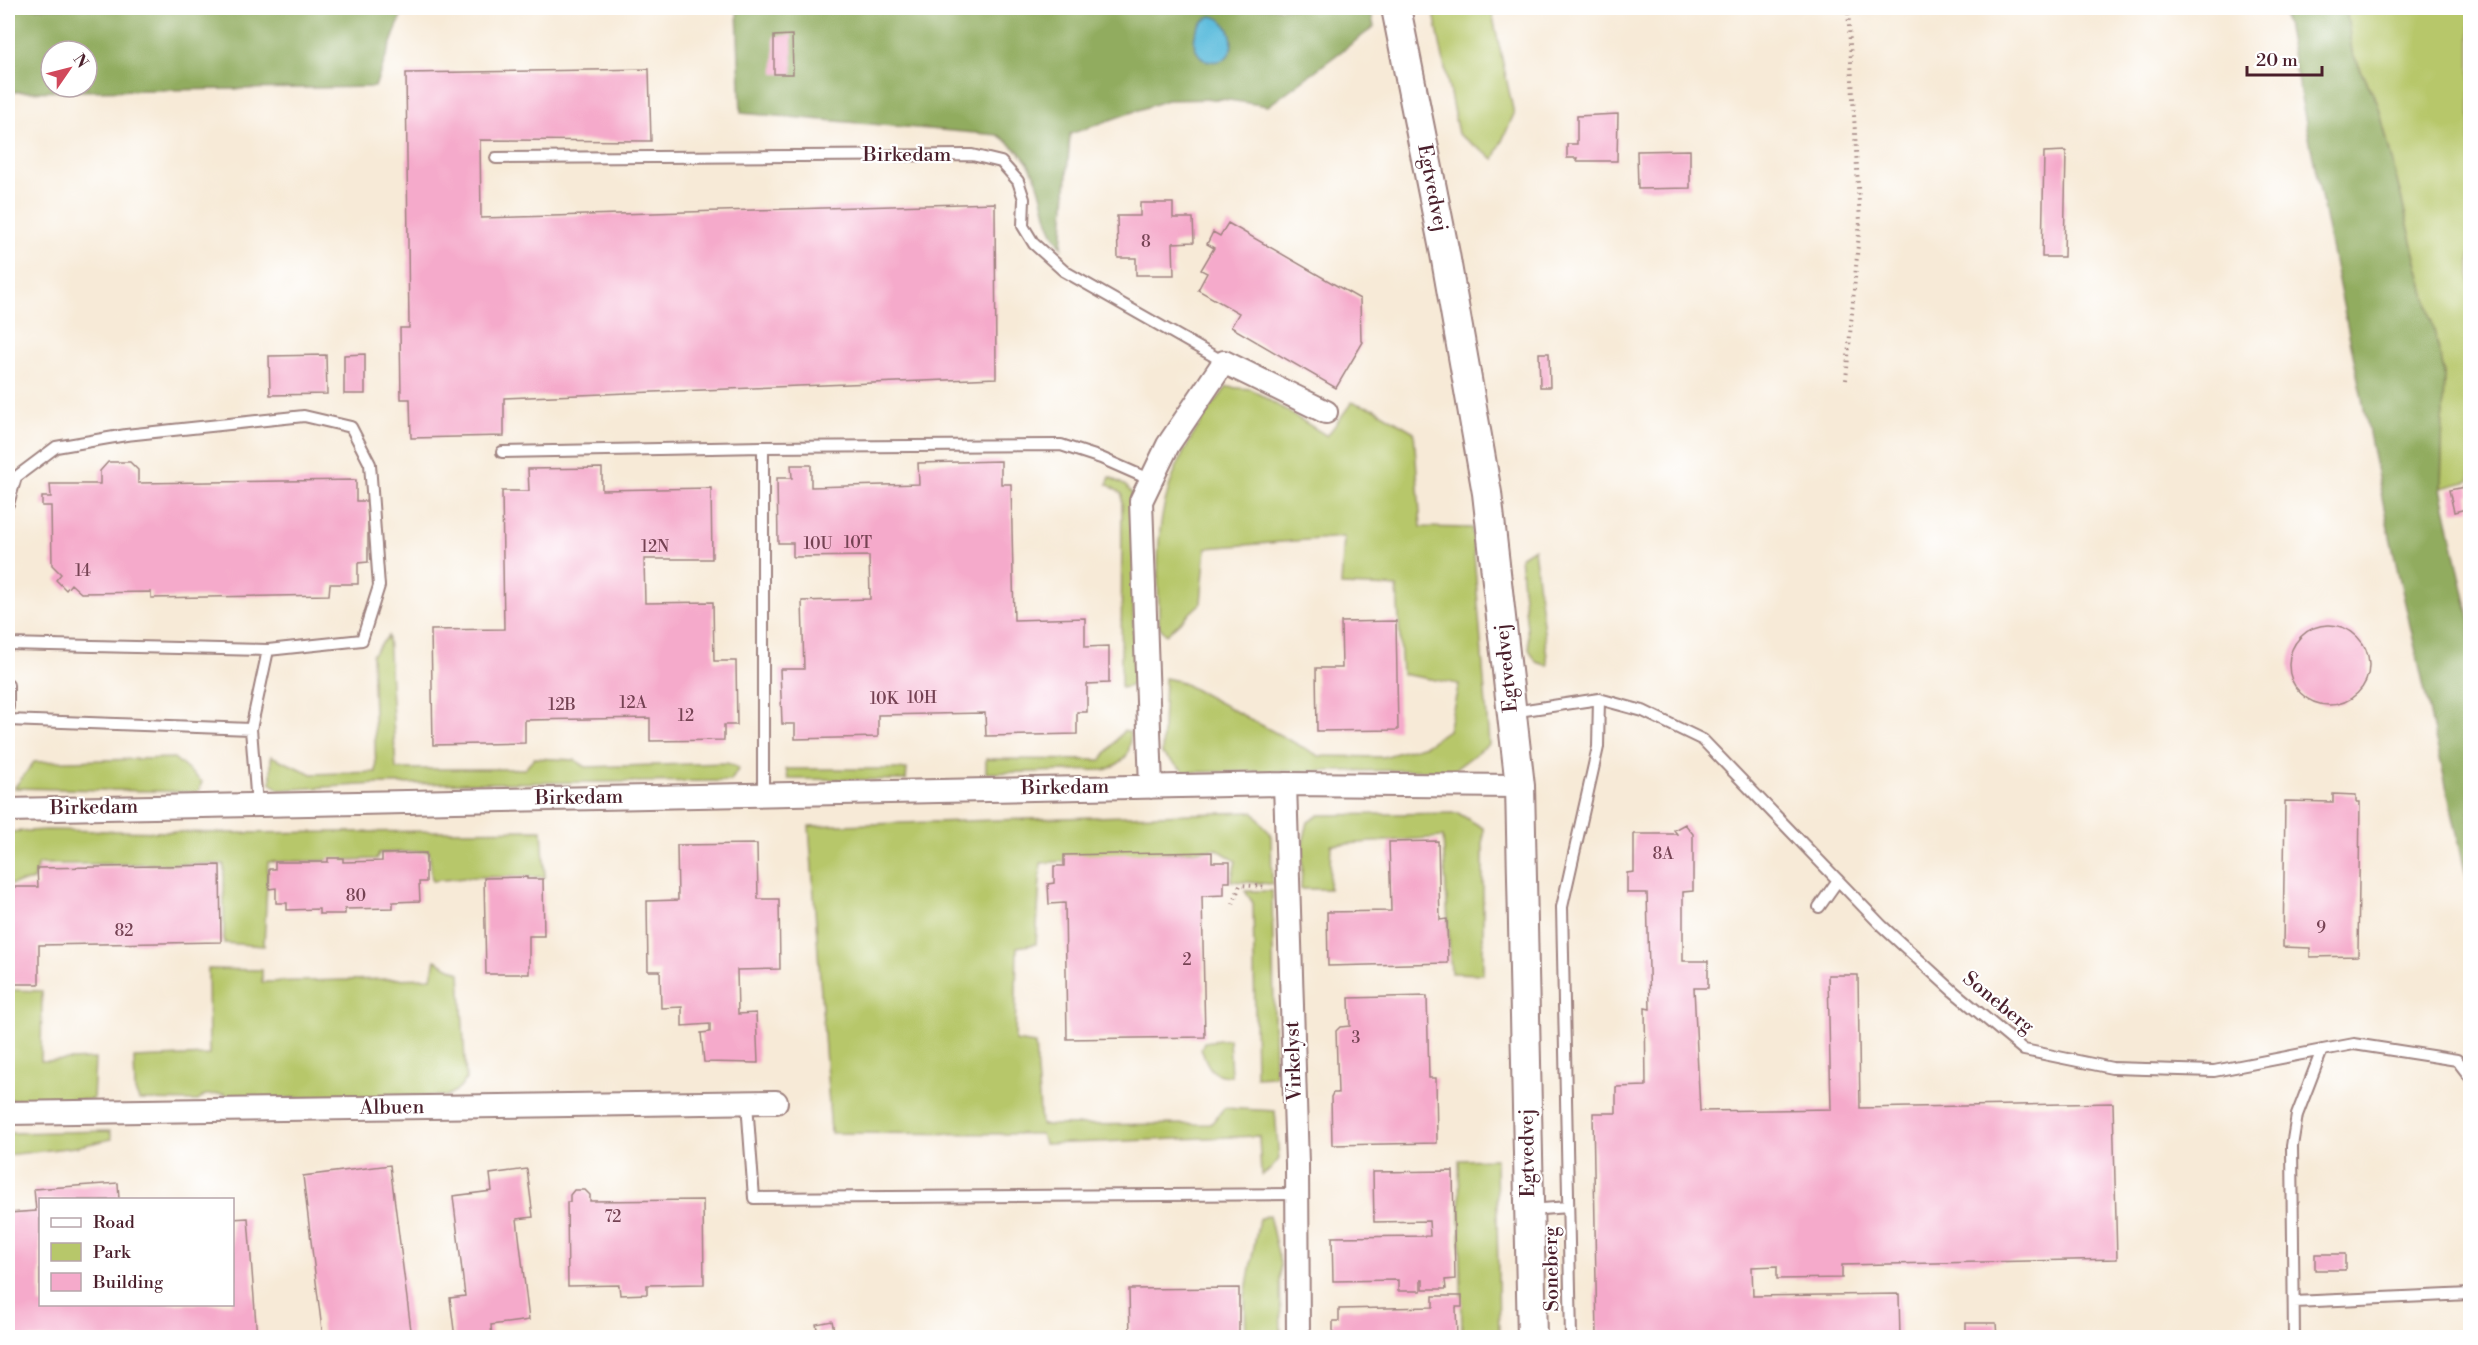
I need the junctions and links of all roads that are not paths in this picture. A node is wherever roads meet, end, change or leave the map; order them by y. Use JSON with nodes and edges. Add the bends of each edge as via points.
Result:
{"nodes":[{"id":1,"x":1396,"y":8,"type":"edge"},
{"id":2,"x":496,"y":158,"type":"dead end"},
{"id":3,"x":1224,"y":362,"type":"junction"},
{"id":4,"x":1326,"y":412,"type":"dead end"},
{"id":5,"x":763,"y":447,"type":"junction"},
{"id":6,"x":502,"y":452,"type":"dead end"},
{"id":7,"x":1151,"y":480,"type":"junction"},
{"id":8,"x":8,"y":504,"type":"edge"},
{"id":9,"x":8,"y":644,"type":"edge"},
{"id":10,"x":267,"y":650,"type":"junction"},
{"id":11,"x":8,"y":685,"type":"edge"},
{"id":12,"x":1599,"y":699,"type":"junction"},
{"id":13,"x":8,"y":707,"type":"edge"},
{"id":14,"x":1512,"y":712,"type":"junction"},
{"id":15,"x":8,"y":720,"type":"edge"},
{"id":16,"x":251,"y":729,"type":"junction"},
{"id":17,"x":1285,"y":784,"type":"junction"},
{"id":18,"x":1520,"y":786,"type":"junction"},
{"id":19,"x":1151,"y":787,"type":"junction"},
{"id":20,"x":763,"y":795,"type":"junction"},
{"id":21,"x":257,"y":805,"type":"junction"},
{"id":22,"x":8,"y":810,"type":"edge"},
{"id":23,"x":1838,"y":880,"type":"junction"},
{"id":24,"x":1819,"y":906,"type":"dead end"},
{"id":25,"x":2322,"y":1050,"type":"junction"},
{"id":26,"x":2470,"y":1077,"type":"edge"},
{"id":27,"x":776,"y":1102,"type":"dead end"},
{"id":28,"x":747,"y":1103,"type":"junction"},
{"id":29,"x":8,"y":1113,"type":"edge"},
{"id":30,"x":1297,"y":1194,"type":"junction"},
{"id":31,"x":1568,"y":1207,"type":"junction"},
{"id":32,"x":1529,"y":1210,"type":"junction"},
{"id":33,"x":2470,"y":1294,"type":"edge"},
{"id":34,"x":2294,"y":1302,"type":"junction"},
{"id":35,"x":1298,"y":1338,"type":"edge"},
{"id":36,"x":1532,"y":1338,"type":"edge"},
{"id":37,"x":1571,"y":1338,"type":"edge"},
{"id":38,"x":2294,"y":1338,"type":"edge"}],
"edges":[{"from":1,"to":14,"type":"street","name":"Egtvedvej","via":[[1487,493]]},
{"from":2,"to":3,"type":"lane","name":"Birkedam","via":[[972,155],[1001,162],[1018,181],[1024,199],[1023,226],[1034,244],[1056,265]]},
{"from":3,"to":4,"type":"street","name":"Birkedam"},
{"from":3,"to":7,"type":"street","via":[[1168,445]]},
{"from":5,"to":6,"type":"lane"},
{"from":5,"to":7,"type":"lane","via":[[1061,445]]},
{"from":5,"to":20,"type":"lane"},
{"from":7,"to":19,"type":"street","via":[[1141,501]]},
{"from":8,"to":10,"type":"lane","via":[[16,477],[56,447],[126,435],[304,416],[351,428],[370,464],[379,586],[362,640]]},
{"from":9,"to":10,"type":"lane"},
{"from":10,"to":16,"type":"lane"},
{"from":11,"to":13,"type":"lane"},
{"from":12,"to":14,"type":"lane","name":"Soneberg"},
{"from":12,"to":23,"type":"lane","name":"Soneberg","via":[[1643,711],[1703,740]]},
{"from":12,"to":31,"type":"lane","name":"Soneberg","via":[[1598,747],[1562,907]]},
{"from":14,"to":18,"type":"street","name":"Egtvedvej"},
{"from":15,"to":16,"type":"lane"},
{"from":16,"to":21,"type":"lane"},
{"from":17,"to":18,"type":"street","name":"Birkedam"},
{"from":17,"to":19,"type":"street","name":"Birkedam"},
{"from":17,"to":30,"type":"street","name":"Virkelyst"},
{"from":18,"to":32,"type":"street","name":"Egtvedvej"},
{"from":19,"to":20,"type":"street","name":"Birkedam"},
{"from":20,"to":21,"type":"street","name":"Birkedam"},
{"from":21,"to":22,"type":"street","name":"Birkedam"},
{"from":23,"to":24,"type":"lane"},
{"from":23,"to":25,"type":"lane","name":"Soneberg","via":[[1953,991],[2024,1050],[2112,1068],[2214,1071]]},
{"from":25,"to":26,"type":"lane","name":"Soneberg","via":[[2354,1044],[2457,1060]]},
{"from":25,"to":34,"type":"lane","via":[[2297,1115],[2292,1146]]},
{"from":27,"to":28,"type":"street","name":"Albuen"},
{"from":28,"to":29,"type":"street","name":"Albuen"},
{"from":28,"to":30,"type":"lane","via":[[754,1198]]},
{"from":30,"to":35,"type":"street","name":"Virkelyst"},
{"from":31,"to":32,"type":"lane"},
{"from":31,"to":37,"type":"lane","name":"Soneberg"},
{"from":32,"to":36,"type":"street","name":"Egtvedvej"},
{"from":33,"to":34,"type":"lane"},
{"from":34,"to":38,"type":"lane"}]}
